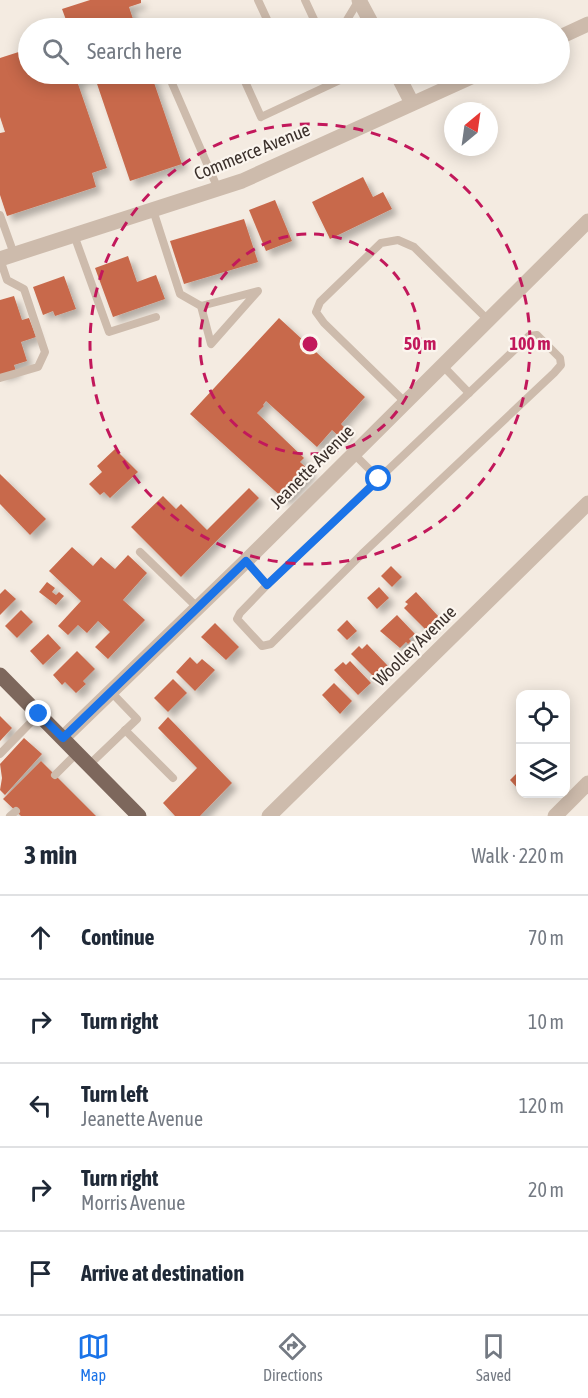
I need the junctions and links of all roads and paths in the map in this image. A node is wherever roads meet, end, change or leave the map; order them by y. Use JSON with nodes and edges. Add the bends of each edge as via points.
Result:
{"nodes":[{"id":1,"x":258,"y":0,"type":"edge"},
{"id":2,"x":304,"y":0,"type":"edge"},
{"id":3,"x":359,"y":0,"type":"edge"},
{"id":4,"x":267,"y":18,"type":"edge"},
{"id":5,"x":313,"y":18,"type":"edge"},
{"id":6,"x":348,"y":18,"type":"edge"},
{"id":7,"x":369,"y":18,"type":"edge"},
{"id":8,"x":588,"y":24,"type":"edge"},
{"id":9,"x":570,"y":32,"type":"edge"},
{"id":10,"x":172,"y":84,"type":"edge"},
{"id":11,"x":248,"y":84,"type":"edge"},
{"id":12,"x":332,"y":84,"type":"edge"},
{"id":13,"x":402,"y":84,"type":"edge"},
{"id":14,"x":455,"y":84,"type":"edge"},
{"id":15,"x":412,"y":103,"type":"junction"},
{"id":16,"x":218,"y":189,"type":"junction"},
{"id":17,"x":153,"y":210,"type":"junction"},
{"id":18,"x":0,"y":215,"type":"edge"},
{"id":19,"x":588,"y":221,"type":"edge"},
{"id":20,"x":74,"y":235,"type":"junction"},
{"id":21,"x":5,"y":257,"type":"edge"},
{"id":22,"x":201,"y":306,"type":"junction"},
{"id":23,"x":156,"y":317,"type":"dead end"},
{"id":24,"x":488,"y":320,"type":"junction"},
{"id":25,"x":442,"y":365,"type":"junction"},
{"id":26,"x":0,"y":378,"type":"edge"},
{"id":27,"x":469,"y":393,"type":"junction"},
{"id":28,"x":405,"y":402,"type":"junction"},
{"id":29,"x":353,"y":453,"type":"junction"},
{"id":30,"x":379,"y":479,"type":"junction"},
{"id":31,"x":588,"y":503,"type":"edge"},
{"id":32,"x":140,"y":552,"type":"dead end"},
{"id":33,"x":246,"y":561,"type":"junction"},
{"id":34,"x":267,"y":585,"type":"junction"},
{"id":35,"x":198,"y":608,"type":"junction"},
{"id":36,"x":0,"y":675,"type":"edge"},
{"id":37,"x":112,"y":693,"type":"junction"},
{"id":38,"x":39,"y":714,"type":"junction"},
{"id":39,"x":125,"y":730,"type":"junction"},
{"id":40,"x":63,"y":738,"type":"junction"},
{"id":41,"x":77,"y":753,"type":"junction"},
{"id":42,"x":0,"y":754,"type":"edge"},
{"id":43,"x":89,"y":765,"type":"junction"},
{"id":44,"x":55,"y":775,"type":"dead end"},
{"id":45,"x":173,"y":778,"type":"dead end"},
{"id":46,"x":588,"y":783,"type":"edge"},
{"id":47,"x":139,"y":816,"type":"edge"},
{"id":48,"x":269,"y":816,"type":"edge"},
{"id":49,"x":555,"y":816,"type":"edge"}],
"edges":[{"from":1,"to":4,"type":"lane"},
{"from":2,"to":5,"type":"lane"},
{"from":3,"to":6,"type":"lane"},
{"from":3,"to":7,"type":"street"},
{"from":8,"to":9,"type":"street"},
{"from":10,"to":16,"type":"lane"},
{"from":11,"to":12,"type":"lane","via":[[261,117]]},
{"from":13,"to":15,"type":"street"},
{"from":14,"to":15,"type":"street","name":"Commerce Avenue"},
{"from":15,"to":16,"type":"street","name":"Commerce Avenue"},
{"from":16,"to":17,"type":"street","name":"Commerce Avenue"},
{"from":17,"to":20,"type":"street","name":"Commerce Avenue"},
{"from":17,"to":22,"type":"lane","via":[[180,294]]},
{"from":18,"to":21,"type":"lane"},
{"from":19,"to":24,"type":"street","name":"Jeanette Avenue"},
{"from":20,"to":21,"type":"street","name":"Commerce Avenue"},
{"from":20,"to":23,"type":"lane","via":[[109,332]]},
{"from":21,"to":26,"type":"lane","via":[[7,280],[24,289],[45,352],[38,367]]},
{"from":22,"to":22,"type":"lane","via":[[212,303],[258,291],[211,344]]},
{"from":24,"to":25,"type":"street","name":"Jeanette Avenue"},
{"from":24,"to":28,"type":"lane","via":[[414,248],[398,240],[381,243],[320,302],[316,312],[324,323]]},
{"from":25,"to":27,"type":"lane"},
{"from":25,"to":28,"type":"street","name":"Jeanette Avenue"},
{"from":27,"to":30,"type":"lane"},
{"from":27,"to":34,"type":"lane","via":[[529,336],[537,335],[560,358],[561,365],[554,373],[271,644],[261,646],[237,619]]},
{"from":28,"to":29,"type":"street","name":"Jeanette Avenue"},
{"from":29,"to":30,"type":"lane"},
{"from":29,"to":33,"type":"street","name":"Jeanette Avenue"},
{"from":30,"to":34,"type":"lane"},
{"from":31,"to":48,"type":"street","name":"Woolley Avenue"},
{"from":32,"to":35,"type":"lane"},
{"from":33,"to":34,"type":"lane"},
{"from":33,"to":35,"type":"street","name":"Jeanette Avenue"},
{"from":35,"to":37,"type":"street","name":"Jeanette Avenue"},
{"from":36,"to":38,"type":"main road"},
{"from":37,"to":39,"type":"lane","via":[[137,719]]},
{"from":37,"to":40,"type":"street","name":"Jeanette Avenue"},
{"from":38,"to":40,"type":"main road"},
{"from":38,"to":42,"type":"lane"},
{"from":39,"to":43,"type":"lane"},
{"from":39,"to":45,"type":"lane"},
{"from":40,"to":41,"type":"main road"},
{"from":41,"to":43,"type":"main road"},
{"from":41,"to":44,"type":"lane"},
{"from":43,"to":47,"type":"main road"},
{"from":46,"to":49,"type":"street"}]}
